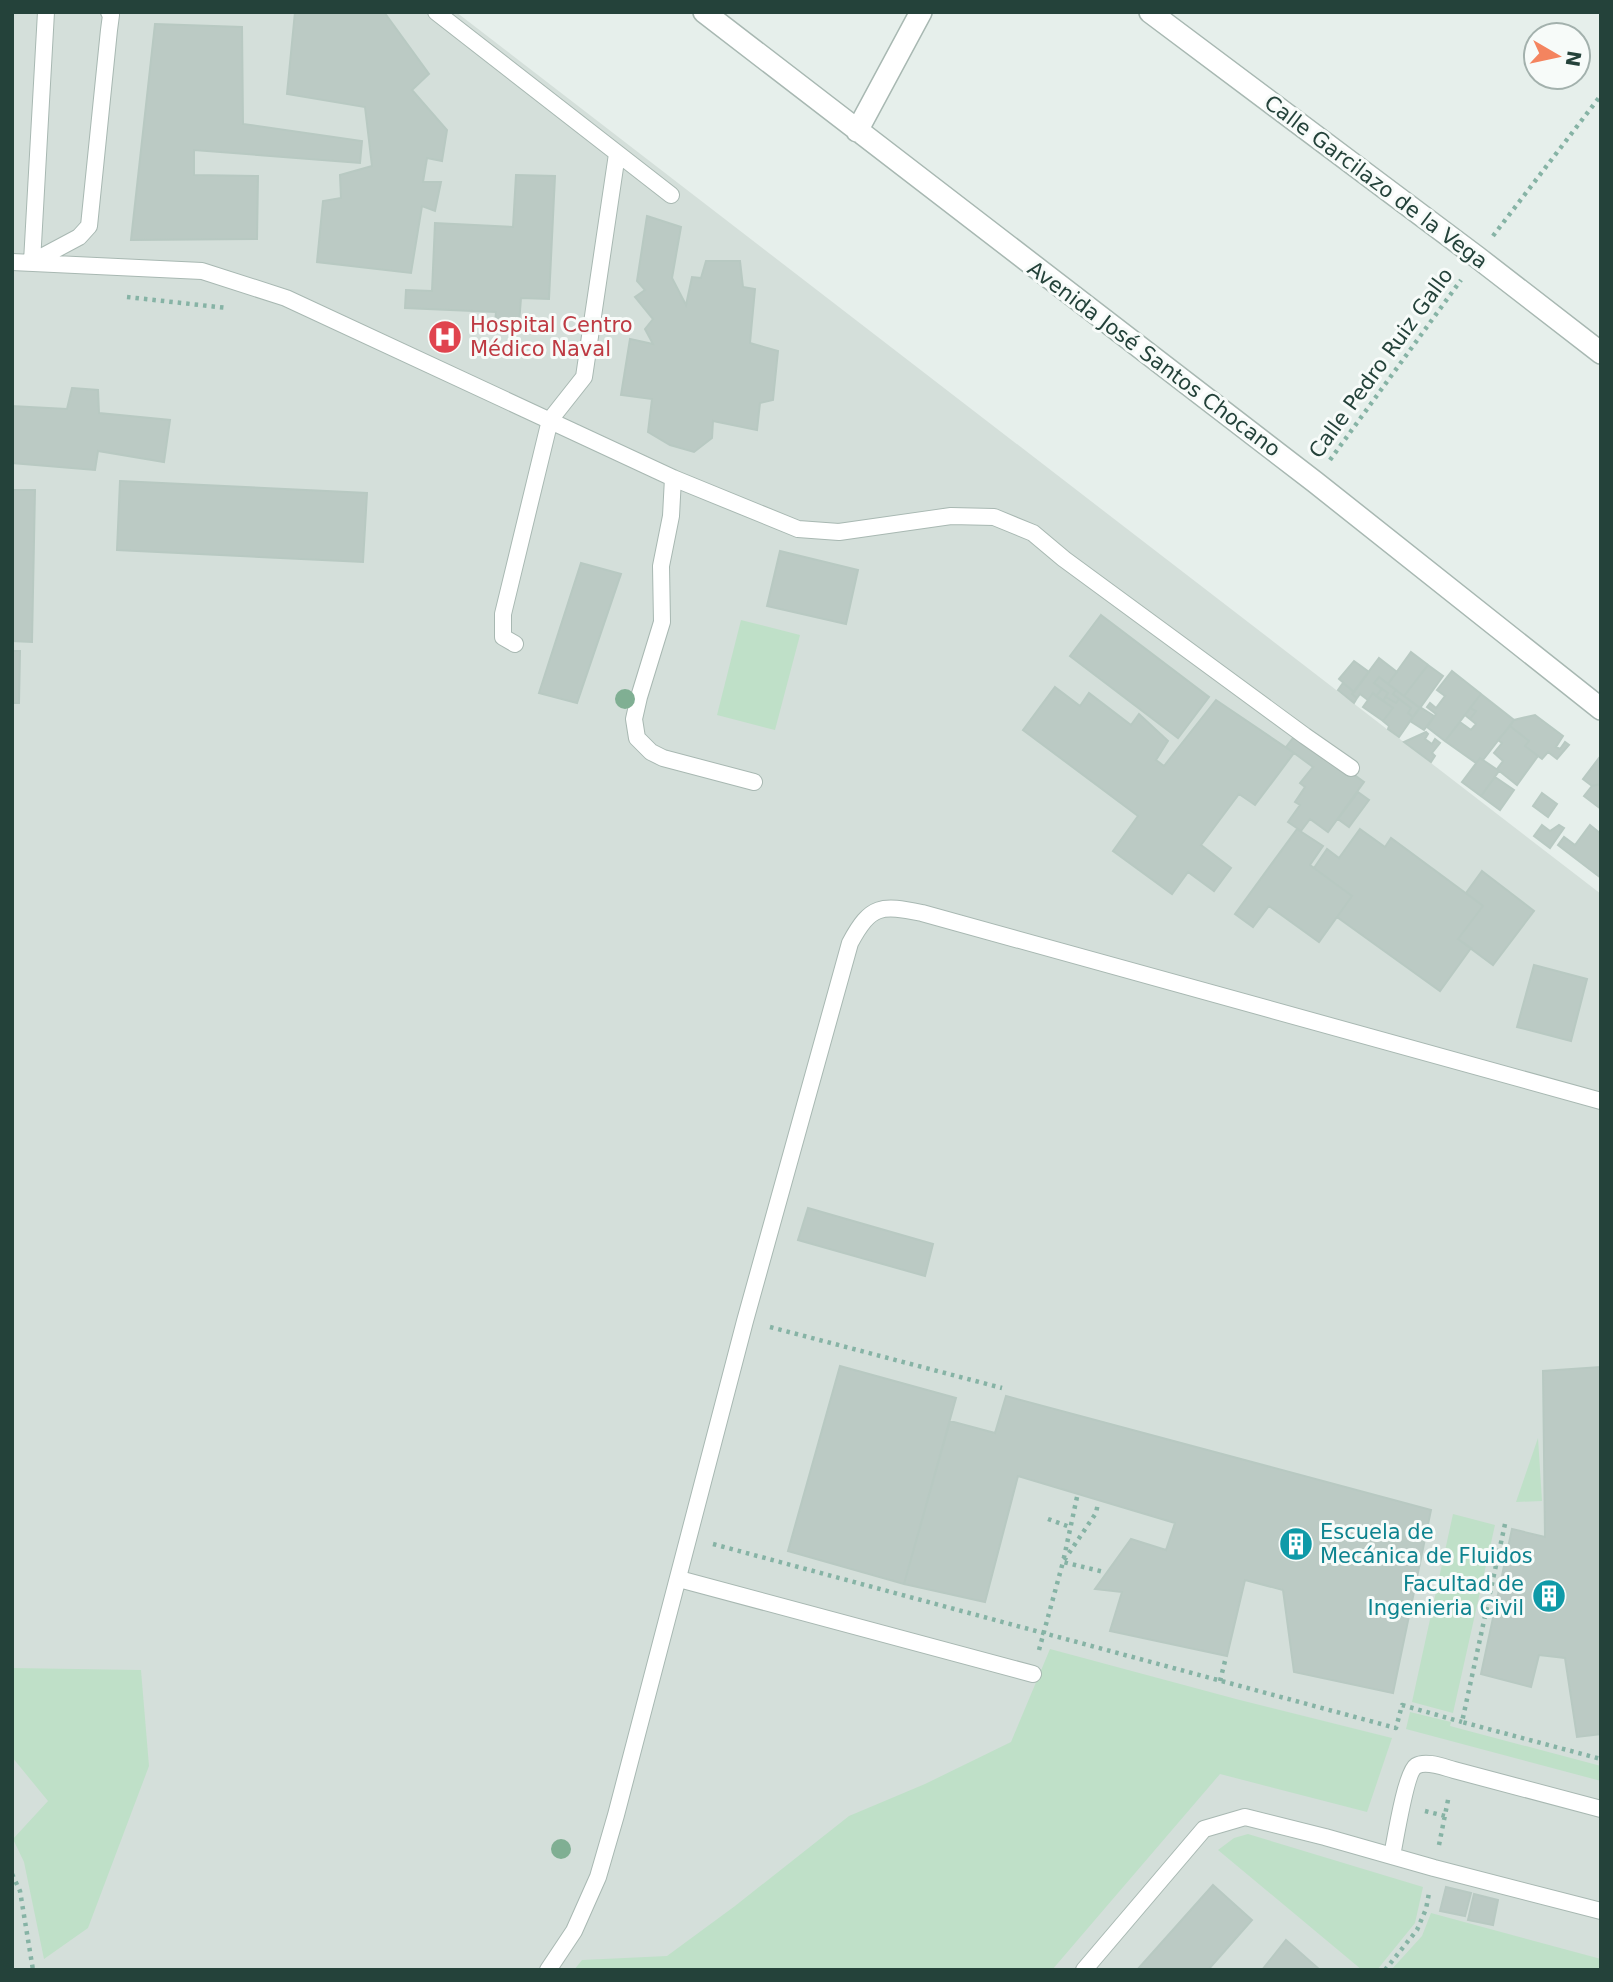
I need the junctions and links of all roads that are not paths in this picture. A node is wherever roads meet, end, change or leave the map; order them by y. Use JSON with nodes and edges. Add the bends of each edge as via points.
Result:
{"nodes":[{"id":1,"x":46,"y":12,"type":"edge"},
{"id":2,"x":109,"y":12,"type":"edge"},
{"id":3,"x":436,"y":12,"type":"edge"},
{"id":4,"x":704,"y":12,"type":"edge"},
{"id":5,"x":921,"y":12,"type":"edge"},
{"id":6,"x":1150,"y":12,"type":"edge"},
{"id":7,"x":857,"y":131,"type":"junction"},
{"id":8,"x":617,"y":154,"type":"junction"},
{"id":9,"x":671,"y":195,"type":"dead end"},
{"id":10,"x":12,"y":262,"type":"edge"},
{"id":11,"x":32,"y":262,"type":"junction"},
{"id":12,"x":1601,"y":353,"type":"edge"},
{"id":13,"x":550,"y":420,"type":"junction"},
{"id":14,"x":673,"y":478,"type":"junction"},
{"id":15,"x":515,"y":644,"type":"dead end"},
{"id":16,"x":1601,"y":709,"type":"edge"},
{"id":17,"x":1351,"y":768,"type":"dead end"},
{"id":18,"x":754,"y":782,"type":"dead end"},
{"id":19,"x":1601,"y":1101,"type":"edge"},
{"id":20,"x":679,"y":1579,"type":"junction"},
{"id":21,"x":1033,"y":1674,"type":"road end"},
{"id":22,"x":1601,"y":1809,"type":"edge"},
{"id":23,"x":1392,"y":1856,"type":"junction"},
{"id":24,"x":1601,"y":1911,"type":"edge"},
{"id":25,"x":548,"y":1970,"type":"edge"},
{"id":26,"x":1084,"y":1970,"type":"edge"}],
"edges":[{"from":1,"to":11,"type":"lane"},
{"from":2,"to":11,"type":"lane","via":[[89,226],[79,237]]},
{"from":3,"to":8,"type":"lane"},
{"from":4,"to":7,"type":"street","name":"Avenida José Santos Chocano"},
{"from":5,"to":7,"type":"street"},
{"from":6,"to":12,"type":"street","name":"Calle Garcilazo de la Vega"},
{"from":7,"to":16,"type":"street","name":"Avenida José Santos Chocano","via":[[1315,482]]},
{"from":8,"to":9,"type":"lane"},
{"from":8,"to":13,"type":"lane","via":[[584,377]]},
{"from":10,"to":11,"type":"lane"},
{"from":11,"to":13,"type":"lane","via":[[202,271],[286,298]]},
{"from":13,"to":14,"type":"lane"},
{"from":13,"to":15,"type":"lane","via":[[503,614],[503,637]]},
{"from":14,"to":17,"type":"lane","via":[[798,529],[839,532],[951,516],[993,517],[1033,533]]},
{"from":14,"to":18,"type":"lane","via":[[661,566],[662,622],[639,697],[637,738],[663,758]]},
{"from":19,"to":20,"type":"lane","via":[[922,913],[896,908],[873,911],[850,943]]},
{"from":20,"to":21,"type":"lane"},
{"from":20,"to":25,"type":"lane","via":[[598,1877],[574,1931]]},
{"from":22,"to":23,"type":"lane","via":[[1419,1764],[1412,1769],[1407,1785]]},
{"from":23,"to":24,"type":"lane"},
{"from":23,"to":26,"type":"lane","via":[[1245,1817],[1204,1829]]}]}
